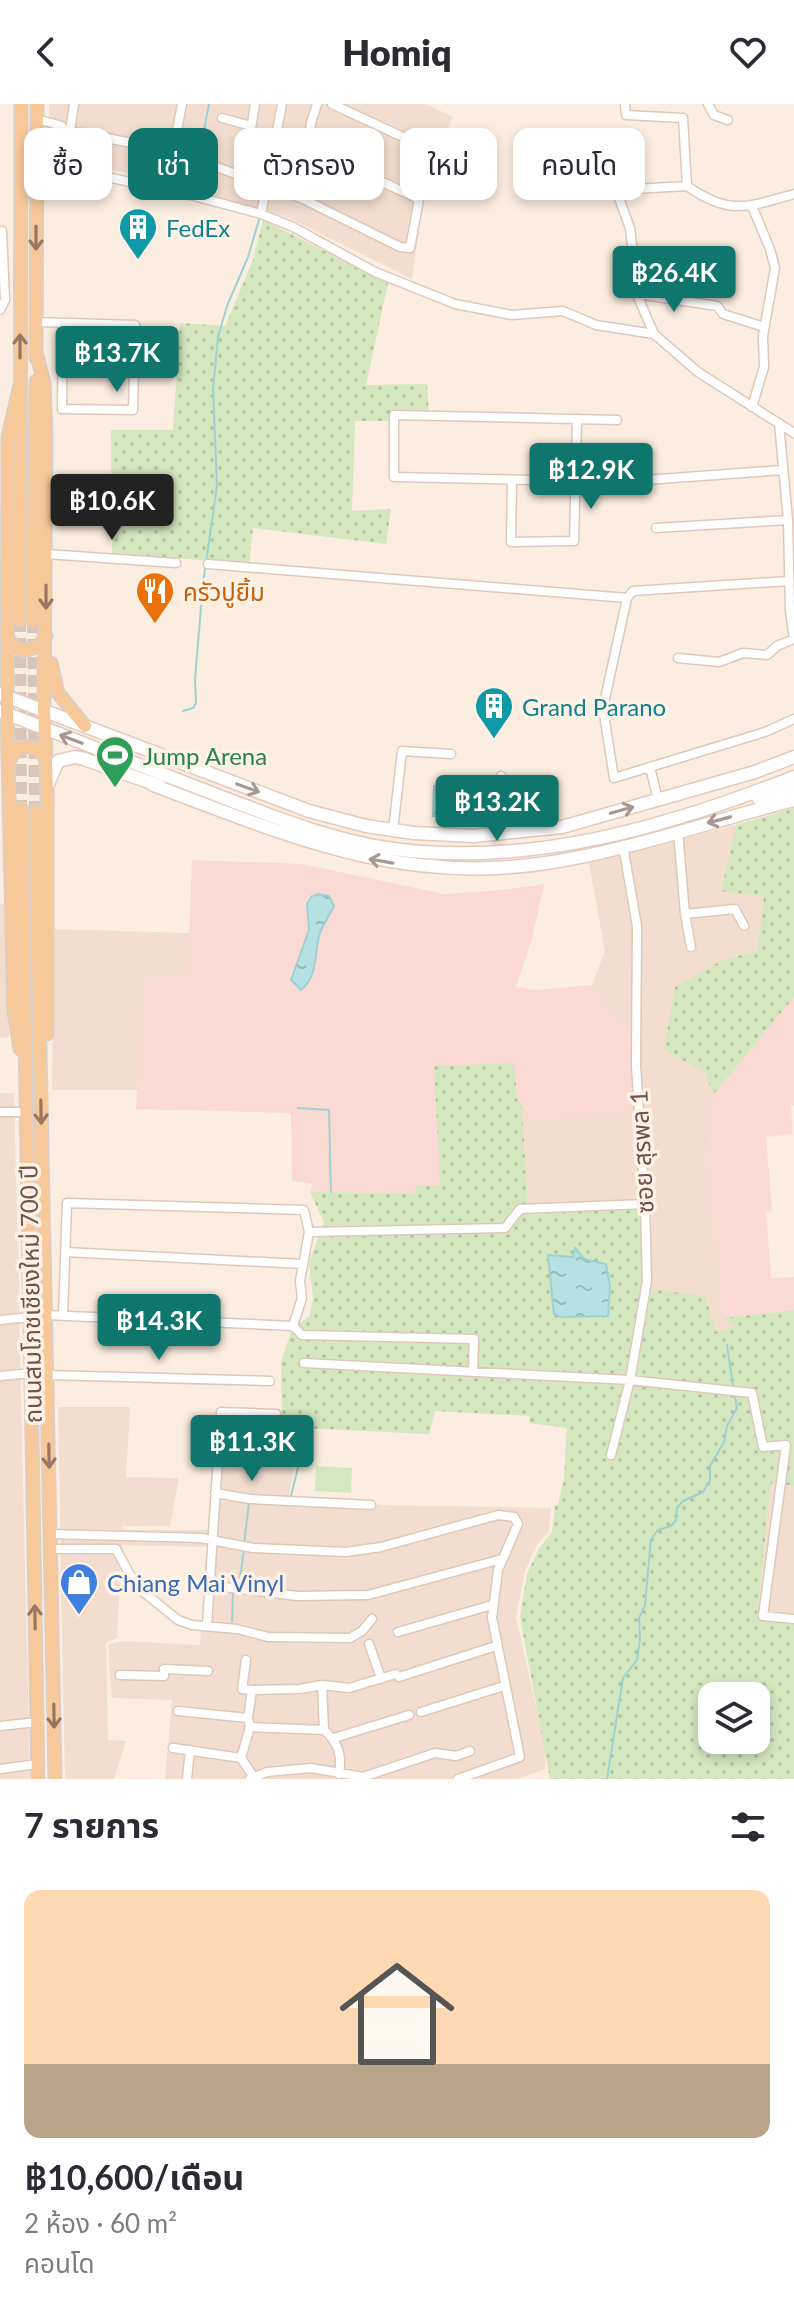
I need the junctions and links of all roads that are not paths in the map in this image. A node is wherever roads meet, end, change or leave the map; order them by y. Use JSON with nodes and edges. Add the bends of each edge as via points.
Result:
{"nodes":[{"id":1,"x":21,"y":104,"type":"edge"},
{"id":2,"x":37,"y":104,"type":"edge"},
{"id":3,"x":74,"y":104,"type":"edge"},
{"id":4,"x":182,"y":104,"type":"edge"},
{"id":5,"x":255,"y":104,"type":"edge"},
{"id":6,"x":282,"y":104,"type":"edge"},
{"id":7,"x":317,"y":104,"type":"edge"},
{"id":8,"x":332,"y":104,"type":"edge"},
{"id":9,"x":625,"y":104,"type":"edge"},
{"id":10,"x":708,"y":104,"type":"edge"},
{"id":11,"x":222,"y":118,"type":"dead end"},
{"id":12,"x":37,"y":119,"type":"junction"},
{"id":13,"x":728,"y":120,"type":"dead end"},
{"id":14,"x":251,"y":126,"type":"joint"},
{"id":15,"x":37,"y":128,"type":"edge"},
{"id":16,"x":64,"y":128,"type":"edge"},
{"id":17,"x":68,"y":128,"type":"edge"},
{"id":18,"x":177,"y":128,"type":"edge"},
{"id":19,"x":277,"y":128,"type":"edge"},
{"id":20,"x":311,"y":128,"type":"edge"},
{"id":21,"x":400,"y":136,"type":"edge"},
{"id":22,"x":112,"y":178,"type":"edge"},
{"id":23,"x":384,"y":183,"type":"edge"},
{"id":24,"x":687,"y":186,"type":"junction"},
{"id":25,"x":794,"y":194,"type":"edge"},
{"id":26,"x":36,"y":200,"type":"edge"},
{"id":27,"x":263,"y":200,"type":"edge"},
{"id":28,"x":305,"y":200,"type":"edge"},
{"id":29,"x":752,"y":206,"type":"junction"},
{"id":30,"x":261,"y":214,"type":"junction"},
{"id":31,"x":20,"y":230,"type":"junction"},
{"id":32,"x":1,"y":231,"type":"edge"},
{"id":33,"x":633,"y":261,"type":"junction"},
{"id":34,"x":703,"y":267,"type":"dead end"},
{"id":35,"x":4,"y":268,"type":"junction"},
{"id":36,"x":20,"y":268,"type":"junction"},
{"id":37,"x":638,"y":294,"type":"junction"},
{"id":38,"x":0,"y":310,"type":"edge"},
{"id":39,"x":36,"y":322,"type":"junction"},
{"id":40,"x":63,"y":323,"type":"junction"},
{"id":41,"x":764,"y":327,"type":"junction"},
{"id":42,"x":654,"y":334,"type":"junction"},
{"id":43,"x":36,"y":352,"type":"junction"},
{"id":44,"x":20,"y":385,"type":"junction"},
{"id":45,"x":752,"y":407,"type":"junction"},
{"id":46,"x":577,"y":419,"type":"junction"},
{"id":47,"x":617,"y":420,"type":"dead end"},
{"id":48,"x":779,"y":423,"type":"junction"},
{"id":49,"x":794,"y":433,"type":"edge"},
{"id":50,"x":783,"y":470,"type":"junction"},
{"id":51,"x":4,"y":471,"type":"edge"},
{"id":52,"x":512,"y":480,"type":"junction"},
{"id":53,"x":575,"y":481,"type":"junction"},
{"id":54,"x":788,"y":520,"type":"junction"},
{"id":55,"x":656,"y":528,"type":"dead end"},
{"id":56,"x":46,"y":554,"type":"junction"},
{"id":57,"x":176,"y":563,"type":"dead end"},
{"id":58,"x":208,"y":564,"type":"dead end"},
{"id":59,"x":789,"y":581,"type":"junction"},
{"id":60,"x":630,"y":594,"type":"junction"},
{"id":61,"x":46,"y":636,"type":"junction"},
{"id":62,"x":7,"y":637,"type":"junction"},
{"id":63,"x":794,"y":639,"type":"edge"},
{"id":64,"x":0,"y":654,"type":"edge"},
{"id":65,"x":678,"y":658,"type":"dead end"},
{"id":66,"x":4,"y":696,"type":"edge"},
{"id":67,"x":44,"y":711,"type":"junction"},
{"id":68,"x":4,"y":712,"type":"edge"},
{"id":69,"x":794,"y":719,"type":"edge"},
{"id":70,"x":85,"y":726,"type":"junction"},
{"id":71,"x":45,"y":729,"type":"junction"},
{"id":72,"x":0,"y":733,"type":"edge"},
{"id":73,"x":451,"y":754,"type":"dead end"},
{"id":74,"x":794,"y":757,"type":"edge"},
{"id":75,"x":10,"y":759,"type":"junction"},
{"id":76,"x":47,"y":763,"type":"junction"},
{"id":77,"x":650,"y":767,"type":"junction"},
{"id":78,"x":501,"y":776,"type":"dead end"},
{"id":79,"x":794,"y":777,"type":"edge"},
{"id":80,"x":153,"y":785,"type":"junction"},
{"id":81,"x":47,"y":789,"type":"junction"},
{"id":82,"x":794,"y":789,"type":"edge"},
{"id":83,"x":223,"y":797,"type":"junction"},
{"id":84,"x":658,"y":800,"type":"junction"},
{"id":85,"x":794,"y":800,"type":"edge"},
{"id":86,"x":709,"y":807,"type":"junction"},
{"id":87,"x":21,"y":808,"type":"tunnel mouth"},
{"id":88,"x":35,"y":811,"type":"tunnel mouth"},
{"id":89,"x":393,"y":831,"type":"junction"},
{"id":90,"x":678,"y":831,"type":"junction"},
{"id":91,"x":319,"y":832,"type":"junction"},
{"id":92,"x":500,"y":834,"type":"junction"},
{"id":93,"x":591,"y":841,"type":"junction"},
{"id":94,"x":619,"y":847,"type":"junction"},
{"id":95,"x":526,"y":851,"type":"junction"},
{"id":96,"x":351,"y":855,"type":"junction"},
{"id":97,"x":482,"y":869,"type":"junction"},
{"id":98,"x":685,"y":914,"type":"junction"},
{"id":99,"x":744,"y":926,"type":"dead end"},
{"id":100,"x":691,"y":947,"type":"dead end"},
{"id":101,"x":26,"y":1072,"type":"junction"},
{"id":102,"x":41,"y":1072,"type":"junction"},
{"id":103,"x":0,"y":1112,"type":"edge"},
{"id":104,"x":27,"y":1112,"type":"junction"},
{"id":105,"x":645,"y":1204,"type":"junction"},
{"id":106,"x":309,"y":1232,"type":"junction"},
{"id":107,"x":65,"y":1252,"type":"junction"},
{"id":108,"x":302,"y":1264,"type":"junction"},
{"id":109,"x":46,"y":1315,"type":"junction"},
{"id":110,"x":63,"y":1316,"type":"junction"},
{"id":111,"x":30,"y":1317,"type":"junction"},
{"id":112,"x":0,"y":1320,"type":"edge"},
{"id":113,"x":293,"y":1326,"type":"junction"},
{"id":114,"x":304,"y":1363,"type":"dead end"},
{"id":115,"x":473,"y":1370,"type":"junction"},
{"id":116,"x":31,"y":1373,"type":"junction"},
{"id":117,"x":47,"y":1375,"type":"junction"},
{"id":118,"x":0,"y":1376,"type":"edge"},
{"id":119,"x":630,"y":1380,"type":"junction"},
{"id":120,"x":270,"y":1381,"type":"dead end"},
{"id":121,"x":276,"y":1414,"type":"dead end"},
{"id":122,"x":218,"y":1450,"type":"junction"},
{"id":123,"x":289,"y":1455,"type":"dead end"},
{"id":124,"x":611,"y":1455,"type":"dead end"},
{"id":125,"x":215,"y":1493,"type":"junction"},
{"id":126,"x":371,"y":1505,"type":"dead end"},
{"id":127,"x":50,"y":1534,"type":"junction"},
{"id":128,"x":212,"y":1539,"type":"junction"},
{"id":129,"x":50,"y":1549,"type":"junction"},
{"id":130,"x":502,"y":1559,"type":"junction"},
{"id":131,"x":208,"y":1585,"type":"junction"},
{"id":132,"x":492,"y":1605,"type":"junction"},
{"id":133,"x":372,"y":1619,"type":"dead end"},
{"id":134,"x":794,"y":1619,"type":"edge"},
{"id":135,"x":207,"y":1625,"type":"junction"},
{"id":136,"x":398,"y":1632,"type":"dead end"},
{"id":137,"x":369,"y":1644,"type":"dead end"},
{"id":138,"x":496,"y":1646,"type":"junction"},
{"id":139,"x":246,"y":1660,"type":"dead end"},
{"id":140,"x":208,"y":1671,"type":"dead end"},
{"id":141,"x":120,"y":1675,"type":"dead end"},
{"id":142,"x":381,"y":1678,"type":"junction"},
{"id":143,"x":322,"y":1685,"type":"junction"},
{"id":144,"x":504,"y":1686,"type":"junction"},
{"id":145,"x":252,"y":1690,"type":"junction"},
{"id":146,"x":178,"y":1711,"type":"dead end"},
{"id":147,"x":421,"y":1712,"type":"dead end"},
{"id":148,"x":409,"y":1715,"type":"dead end"},
{"id":149,"x":37,"y":1722,"type":"junction"},
{"id":150,"x":249,"y":1722,"type":"junction"},
{"id":151,"x":0,"y":1726,"type":"edge"},
{"id":152,"x":324,"y":1730,"type":"junction"},
{"id":153,"x":334,"y":1738,"type":"junction"},
{"id":154,"x":173,"y":1748,"type":"dead end"},
{"id":155,"x":190,"y":1750,"type":"junction"},
{"id":156,"x":470,"y":1751,"type":"dead end"},
{"id":157,"x":241,"y":1758,"type":"junction"},
{"id":158,"x":38,"y":1764,"type":"junction"},
{"id":159,"x":0,"y":1769,"type":"edge"},
{"id":160,"x":339,"y":1774,"type":"junction"},
{"id":161,"x":383,"y":1775,"type":"edge"},
{"id":162,"x":251,"y":1778,"type":"edge"},
{"id":163,"x":38,"y":1779,"type":"edge"},
{"id":164,"x":55,"y":1779,"type":"edge"},
{"id":165,"x":187,"y":1779,"type":"edge"},
{"id":166,"x":458,"y":1779,"type":"edge"}],
"edges":[{"from":1,"to":31,"type":"main road"},
{"from":2,"to":12,"type":"main road"},
{"from":3,"to":17,"type":"street"},
{"from":4,"to":18,"type":"street"},
{"from":5,"to":14,"type":"street"},
{"from":6,"to":19,"type":"street"},
{"from":7,"to":20,"type":"street"},
{"from":8,"to":21,"type":"street"},
{"from":9,"to":24,"type":"street","via":[[626,115],[683,118]]},
{"from":10,"to":13,"type":"street","via":[[714,115]]},
{"from":11,"to":14,"type":"street"},
{"from":12,"to":15,"type":"main road"},
{"from":12,"to":16,"type":"street"},
{"from":22,"to":30,"type":"street"},
{"from":23,"to":28,"type":"street","via":[[419,199],[410,248]]},
{"from":24,"to":29,"type":"street","via":[[719,205]]},
{"from":24,"to":33,"type":"street","via":[[616,190],[630,228]]},
{"from":25,"to":29,"type":"street"},
{"from":26,"to":39,"type":"main road","one_way":true},
{"from":27,"to":30,"type":"street"},
{"from":29,"to":41,"type":"street","via":[[775,268]]},
{"from":30,"to":42,"type":"street","via":[[375,272],[455,304],[512,315],[563,311],[596,325]]},
{"from":31,"to":32,"type":"street"},
{"from":31,"to":36,"type":"main road"},
{"from":32,"to":35,"type":"street"},
{"from":33,"to":34,"type":"street"},
{"from":33,"to":37,"type":"street"},
{"from":35,"to":36,"type":"street"},
{"from":35,"to":38,"type":"street","via":[[5,300]]},
{"from":44,"to":36,"type":"main road","one_way":true},
{"from":37,"to":41,"type":"street","via":[[717,306],[723,314]]},
{"from":37,"to":42,"type":"street"},
{"from":39,"to":40,"type":"street"},
{"from":39,"to":43,"type":"main road"},
{"from":40,"to":40,"type":"street","via":[[135,325],[133,410],[62,409]]},
{"from":41,"to":45,"type":"street","via":[[764,367]]},
{"from":42,"to":45,"type":"street","via":[[698,372]]},
{"from":43,"to":44,"type":"main road","via":[[27,621]]},
{"from":43,"to":56,"type":"main road","via":[[44,383]]},
{"from":44,"to":51,"type":"main road"},
{"from":45,"to":48,"type":"street"},
{"from":46,"to":47,"type":"street"},
{"from":46,"to":52,"type":"street","via":[[394,415],[394,477]]},
{"from":46,"to":53,"type":"street"},
{"from":48,"to":49,"type":"street"},
{"from":48,"to":50,"type":"street"},
{"from":50,"to":53,"type":"street"},
{"from":50,"to":54,"type":"street"},
{"from":51,"to":62,"type":"main road"},
{"from":52,"to":53,"type":"street"},
{"from":52,"to":53,"type":"street","via":[[511,542],[574,541]]},
{"from":54,"to":55,"type":"street"},
{"from":54,"to":59,"type":"street"},
{"from":56,"to":57,"type":"street"},
{"from":56,"to":61,"type":"main road","one_way":true},
{"from":58,"to":60,"type":"street"},
{"from":59,"to":60,"type":"street"},
{"from":59,"to":63,"type":"street"},
{"from":60,"to":77,"type":"street","via":[[603,708],[614,778]]},
{"from":61,"to":62,"type":"main road","via":[[39,646],[24,651]]},
{"from":61,"to":67,"type":"main road"},
{"from":61,"to":70,"type":"main road","via":[[58,693]]},
{"from":62,"to":64,"type":"main road"},
{"from":62,"to":66,"type":"main road"},
{"from":63,"to":65,"type":"street","via":[[767,655],[743,653],[719,662]]},
{"from":66,"to":67,"type":"main road"},
{"from":66,"to":68,"type":"main road"},
{"from":67,"to":70,"type":"main road"},
{"from":67,"to":71,"type":"main road"},
{"from":68,"to":71,"type":"main road"},
{"from":68,"to":75,"type":"main road"},
{"from":69,"to":77,"type":"street"},
{"from":70,"to":89,"type":"main road","one_way":true,"via":[[309,811]]},
{"from":71,"to":76,"type":"main road"},
{"from":83,"to":71,"type":"main road","one_way":true},
{"from":72,"to":75,"type":"main road"},
{"from":73,"to":89,"type":"street","via":[[402,751]]},
{"from":74,"to":84,"type":"main road"},
{"from":75,"to":76,"type":"main road","via":[[17,748],[30,746],[41,751]]},
{"from":75,"to":101,"type":"main road","via":[[14,1011]]},
{"from":76,"to":81,"type":"main road"},
{"from":77,"to":84,"type":"street"},
{"from":78,"to":92,"type":"street"},
{"from":79,"to":86,"type":"main road"},
{"from":80,"to":81,"type":"main road","via":[[75,757],[58,761]]},
{"from":80,"to":83,"type":"main road"},
{"from":80,"to":96,"type":"main road"},
{"from":81,"to":102,"type":"main road","via":[[49,999]]},
{"from":82,"to":86,"type":"main road"},
{"from":83,"to":91,"type":"main road"},
{"from":92,"to":84,"type":"main road","one_way":true,"via":[[562,827]]},
{"from":85,"to":90,"type":"main road","one_way":true},
{"from":86,"to":93,"type":"main road"},
{"from":87,"to":101,"type":"main road","name":"ถนนสมโภชเชียงใหม่ 700 ปี"},
{"from":88,"to":102,"type":"main road","name":"ถนนสมโภชเชียงใหม่ 700 ปี"},
{"from":89,"to":92,"type":"main road"},
{"from":90,"to":94,"type":"main road"},
{"from":90,"to":98,"type":"street"},
{"from":91,"to":95,"type":"main road","via":[[420,851]]},
{"from":91,"to":96,"type":"main road"},
{"from":93,"to":94,"type":"main road"},
{"from":93,"to":95,"type":"main road"},
{"from":94,"to":97,"type":"main road","via":[[552,863]]},
{"from":94,"to":105,"type":"street","name":"ซอย สุรพล 1","via":[[637,926],[636,1065]]},
{"from":95,"to":97,"type":"main road"},
{"from":97,"to":96,"type":"main road","one_way":true,"via":[[423,867]]},
{"from":98,"to":99,"type":"street","via":[[735,909]]},
{"from":98,"to":100,"type":"street"},
{"from":101,"to":104,"type":"main road","name":"ถนนสมโภชเชียงใหม่ 700 ปี"},
{"from":102,"to":109,"type":"main road","name":"ถนนสมโภชเชียงใหม่ 700 ปี","one_way":true},
{"from":103,"to":104,"type":"street"},
{"from":104,"to":111,"type":"main road","name":"ถนนสมโภชเชียงใหม่ 700 ปี"},
{"from":105,"to":106,"type":"street","via":[[520,1209],[505,1228]]},
{"from":105,"to":119,"type":"street","name":"ซอย สุรพล 1","via":[[647,1281]]},
{"from":106,"to":107,"type":"street","via":[[304,1210],[67,1203]]},
{"from":106,"to":108,"type":"street"},
{"from":107,"to":108,"type":"street"},
{"from":107,"to":110,"type":"street"},
{"from":108,"to":113,"type":"street","via":[[302,1298]]},
{"from":109,"to":110,"type":"street"},
{"from":109,"to":117,"type":"main road","name":"ถนนสมโภชเชียงใหม่ 700 ปี"},
{"from":110,"to":113,"type":"street"},
{"from":111,"to":112,"type":"street"},
{"from":111,"to":116,"type":"main road","name":"ถนนสมโภชเชียงใหม่ 700 ปี"},
{"from":113,"to":115,"type":"street","via":[[302,1335],[474,1339]]},
{"from":114,"to":115,"type":"street"},
{"from":115,"to":119,"type":"street"},
{"from":116,"to":118,"type":"street"},
{"from":149,"to":116,"type":"main road","name":"ถนนสมโภชเชียงใหม่ 700 ปี","one_way":true},
{"from":117,"to":120,"type":"street"},
{"from":117,"to":127,"type":"main road","name":"ถนนสมโภชเชียงใหม่ 700 ปี","one_way":true},
{"from":119,"to":124,"type":"street","name":"ซอย สุรพล 1"},
{"from":119,"to":134,"type":"street","via":[[752,1393],[763,1447],[786,1445],[763,1616]]},
{"from":121,"to":122,"type":"street","via":[[221,1412]]},
{"from":122,"to":123,"type":"street"},
{"from":122,"to":125,"type":"street"},
{"from":125,"to":126,"type":"street"},
{"from":125,"to":128,"type":"street"},
{"from":127,"to":128,"type":"street"},
{"from":127,"to":129,"type":"main road","name":"ถนนสมโภชเชียงใหม่ 700 ปี"},
{"from":128,"to":130,"type":"street","via":[[243,1546],[358,1551],[507,1515],[518,1524]]},
{"from":128,"to":131,"type":"street"},
{"from":129,"to":135,"type":"street","via":[[116,1549],[136,1586],[160,1607],[178,1620]]},
{"from":129,"to":164,"type":"main road","name":"ถนนสมโภชเชียงใหม่ 700 ปี","one_way":true},
{"from":130,"to":131,"type":"street","via":[[370,1595],[297,1596]]},
{"from":130,"to":132,"type":"street"},
{"from":131,"to":135,"type":"street"},
{"from":132,"to":136,"type":"street"},
{"from":132,"to":138,"type":"street"},
{"from":133,"to":135,"type":"street","via":[[350,1638],[268,1637]]},
{"from":137,"to":142,"type":"street"},
{"from":138,"to":142,"type":"street"},
{"from":138,"to":144,"type":"street"},
{"from":139,"to":145,"type":"street","via":[[242,1689]]},
{"from":140,"to":141,"type":"street"},
{"from":142,"to":143,"type":"street","via":[[349,1688]]},
{"from":143,"to":145,"type":"street"},
{"from":143,"to":152,"type":"street"},
{"from":144,"to":147,"type":"street"},
{"from":144,"to":166,"type":"street","via":[[520,1757]]},
{"from":145,"to":150,"type":"street"},
{"from":146,"to":150,"type":"street"},
{"from":148,"to":153,"type":"street"},
{"from":149,"to":151,"type":"street"},
{"from":149,"to":158,"type":"main road","name":"ถนนสมโภชเชียงใหม่ 700 ปี"},
{"from":150,"to":152,"type":"street"},
{"from":150,"to":157,"type":"street"},
{"from":152,"to":153,"type":"street"},
{"from":153,"to":160,"type":"street"},
{"from":154,"to":155,"type":"street"},
{"from":155,"to":157,"type":"street"},
{"from":155,"to":165,"type":"street"},
{"from":156,"to":161,"type":"street","via":[[456,1756],[435,1753]]},
{"from":157,"to":162,"type":"street"},
{"from":158,"to":159,"type":"street"},
{"from":158,"to":163,"type":"main road","name":"ถนนสมโภชเชียงใหม่ 700 ปี"},
{"from":160,"to":161,"type":"street"},
{"from":160,"to":162,"type":"street","via":[[311,1768]]}]}
